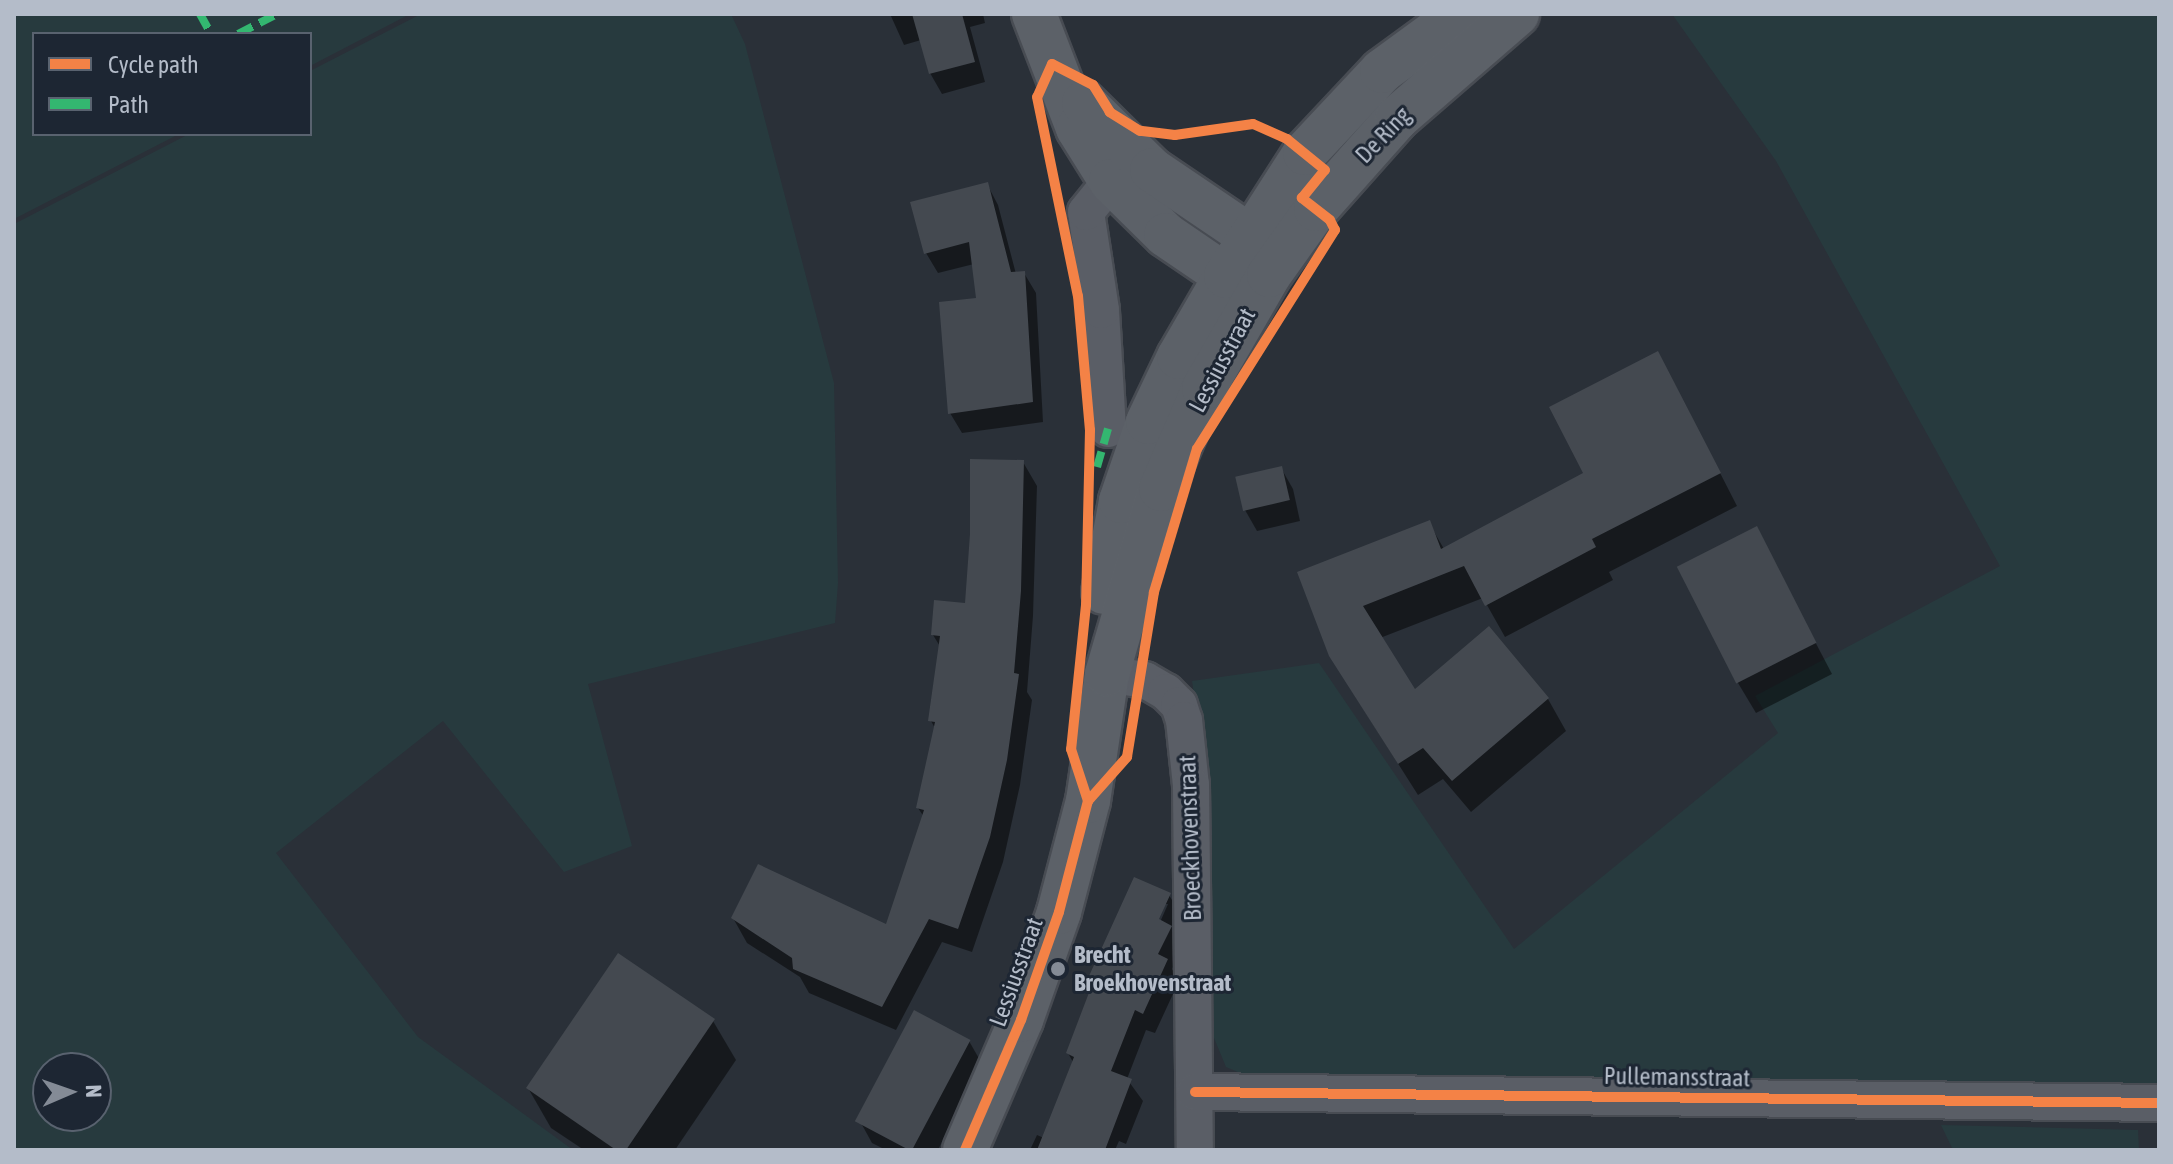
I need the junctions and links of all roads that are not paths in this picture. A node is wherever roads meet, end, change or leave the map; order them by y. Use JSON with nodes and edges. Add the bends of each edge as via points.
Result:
{"nodes":[{"id":1,"x":1034,"y":14,"type":"edge"},
{"id":2,"x":1460,"y":14,"type":"edge"},
{"id":3,"x":1517,"y":14,"type":"edge"},
{"id":4,"x":1052,"y":64,"type":"junction"},
{"id":5,"x":1111,"y":181,"type":"junction"},
{"id":6,"x":1260,"y":256,"type":"junction"},
{"id":7,"x":1226,"y":276,"type":"junction"},
{"id":8,"x":1108,"y":429,"type":"dead end"},
{"id":9,"x":1107,"y":674,"type":"junction"},
{"id":10,"x":1195,"y":1092,"type":"junction"},
{"id":11,"x":2159,"y":1103,"type":"edge"},
{"id":12,"x":965,"y":1150,"type":"edge"},
{"id":13,"x":1195,"y":1150,"type":"edge"}],
"edges":[{"from":1,"to":4,"type":"main road","name":"Lessiusstraat"},
{"from":2,"to":6,"type":"main road","name":"De Ring","via":[[1382,71],[1305,153]]},
{"from":3,"to":6,"type":"main road","name":"De Ring","via":[[1397,118],[1316,209]]},
{"from":4,"to":5,"type":"main road","name":"Lessiusstraat","via":[[1078,128]]},
{"from":4,"to":6,"type":"main road","name":"Lessiusstraat","via":[[1103,125],[1144,163]]},
{"from":5,"to":7,"type":"main road","name":"Lessiusstraat","via":[[1166,235]]},
{"from":5,"to":8,"type":"street","via":[[1086,212],[1101,310]]},
{"from":6,"to":7,"type":"main road"},
{"from":6,"to":9,"type":"main road","name":"Lessiusstraat","via":[[1173,457]]},
{"from":7,"to":9,"type":"main road","name":"Lessiusstraat","via":[[1148,422],[1121,501],[1105,583]]},
{"from":9,"to":10,"type":"street","name":"Broeckhovenstraat","via":[[1145,680],[1166,692],[1184,720],[1191,785]]},
{"from":9,"to":12,"type":"main road","name":"Lessiusstraat","via":[[1088,801],[1059,912],[1021,1020]]},
{"from":10,"to":11,"type":"street","name":"Pullemansstraat"},
{"from":10,"to":13,"type":"street","name":"Broeckhovenstraat"}]}
